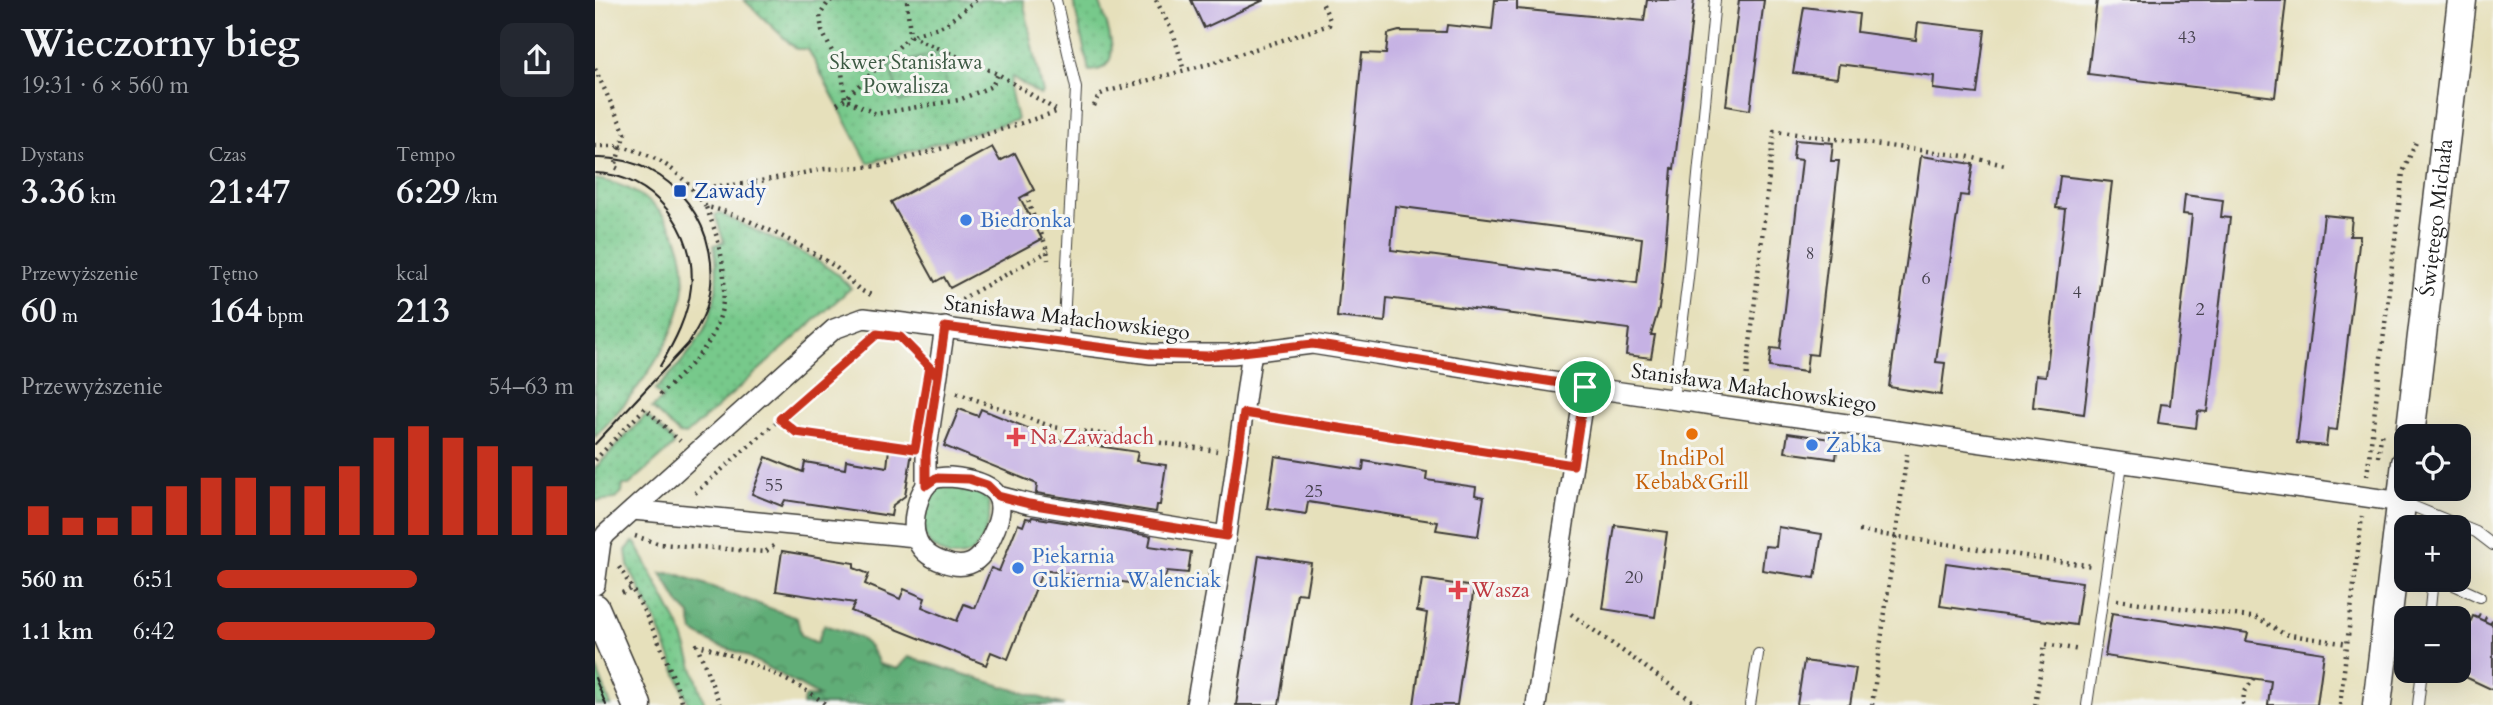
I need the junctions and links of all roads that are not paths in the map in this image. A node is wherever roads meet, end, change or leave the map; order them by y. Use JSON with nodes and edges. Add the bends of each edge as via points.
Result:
{"nodes":[{"id":1,"x":1056,"y":0,"type":"edge"},
{"id":2,"x":1715,"y":0,"type":"edge"},
{"id":3,"x":2462,"y":0,"type":"edge"},
{"id":4,"x":945,"y":317,"type":"junction"},
{"id":5,"x":1063,"y":343,"type":"junction"},
{"id":6,"x":1252,"y":351,"type":"junction"},
{"id":7,"x":1585,"y":387,"type":"junction"},
{"id":8,"x":1673,"y":398,"type":"junction"},
{"id":9,"x":2411,"y":424,"type":"edge"},
{"id":10,"x":2122,"y":464,"type":"junction"},
{"id":11,"x":926,"y":485,"type":"junction"},
{"id":12,"x":998,"y":496,"type":"junction"},
{"id":13,"x":2402,"y":502,"type":"junction"},
{"id":14,"x":633,"y":510,"type":"junction"},
{"id":15,"x":2426,"y":515,"type":"edge"},
{"id":16,"x":2471,"y":531,"type":"edge"},
{"id":17,"x":1226,"y":536,"type":"junction"},
{"id":18,"x":916,"y":537,"type":"junction"},
{"id":19,"x":2493,"y":545,"type":"edge"},
{"id":20,"x":595,"y":585,"type":"edge"},
{"id":21,"x":2469,"y":592,"type":"edge"},
{"id":22,"x":2480,"y":597,"type":"dead end"},
{"id":23,"x":595,"y":608,"type":"edge"},
{"id":24,"x":1758,"y":654,"type":"dead end"},
{"id":25,"x":2421,"y":683,"type":"edge"},
{"id":26,"x":637,"y":705,"type":"edge"},
{"id":27,"x":1196,"y":705,"type":"edge"},
{"id":28,"x":1535,"y":705,"type":"edge"},
{"id":29,"x":1750,"y":705,"type":"edge"},
{"id":30,"x":2087,"y":705,"type":"edge"},
{"id":31,"x":2377,"y":705,"type":"edge"},
{"id":32,"x":2418,"y":705,"type":"edge"}],
"edges":[{"from":1,"to":5,"type":"lane","via":[[1076,88]]},
{"from":2,"to":8,"type":"lane"},
{"from":3,"to":9,"type":"street","name":"Świętego Michała"},
{"from":4,"to":5,"type":"street","name":"Stanisława Małachowskiego"},
{"from":4,"to":11,"type":"street"},
{"from":4,"to":14,"type":"street","name":"Stanisława Małachowskiego","via":[[864,318],[834,329]]},
{"from":5,"to":6,"type":"street","name":"Stanisława Małachowskiego","via":[[1179,356]]},
{"from":6,"to":7,"type":"street","name":"Stanisława Małachowskiego","via":[[1313,344]]},
{"from":6,"to":17,"type":"street"},
{"from":7,"to":8,"type":"street","name":"Stanisława Małachowskiego"},
{"from":7,"to":28,"type":"street"},
{"from":8,"to":10,"type":"street","name":"Stanisława Małachowskiego"},
{"from":10,"to":13,"type":"street","name":"Stanisława Małachowskiego"},
{"from":10,"to":30,"type":"lane"},
{"from":11,"to":12,"type":"street","via":[[936,478],[969,479],[987,485]]},
{"from":11,"to":18,"type":"street","via":[[917,510]]},
{"from":12,"to":17,"type":"street"},
{"from":12,"to":18,"type":"street","via":[[1000,520],[979,558],[968,565],[932,558]]},
{"from":13,"to":15,"type":"lane"},
{"from":13,"to":31,"type":"street"},
{"from":14,"to":18,"type":"street"},
{"from":14,"to":20,"type":"street","name":"Stanisława Małachowskiego","via":[[601,541]]},
{"from":16,"to":19,"type":"lane"},
{"from":17,"to":27,"type":"street"},
{"from":21,"to":22,"type":"lane"},
{"from":23,"to":26,"type":"street"},
{"from":24,"to":29,"type":"lane"},
{"from":25,"to":32,"type":"lane"}]}
